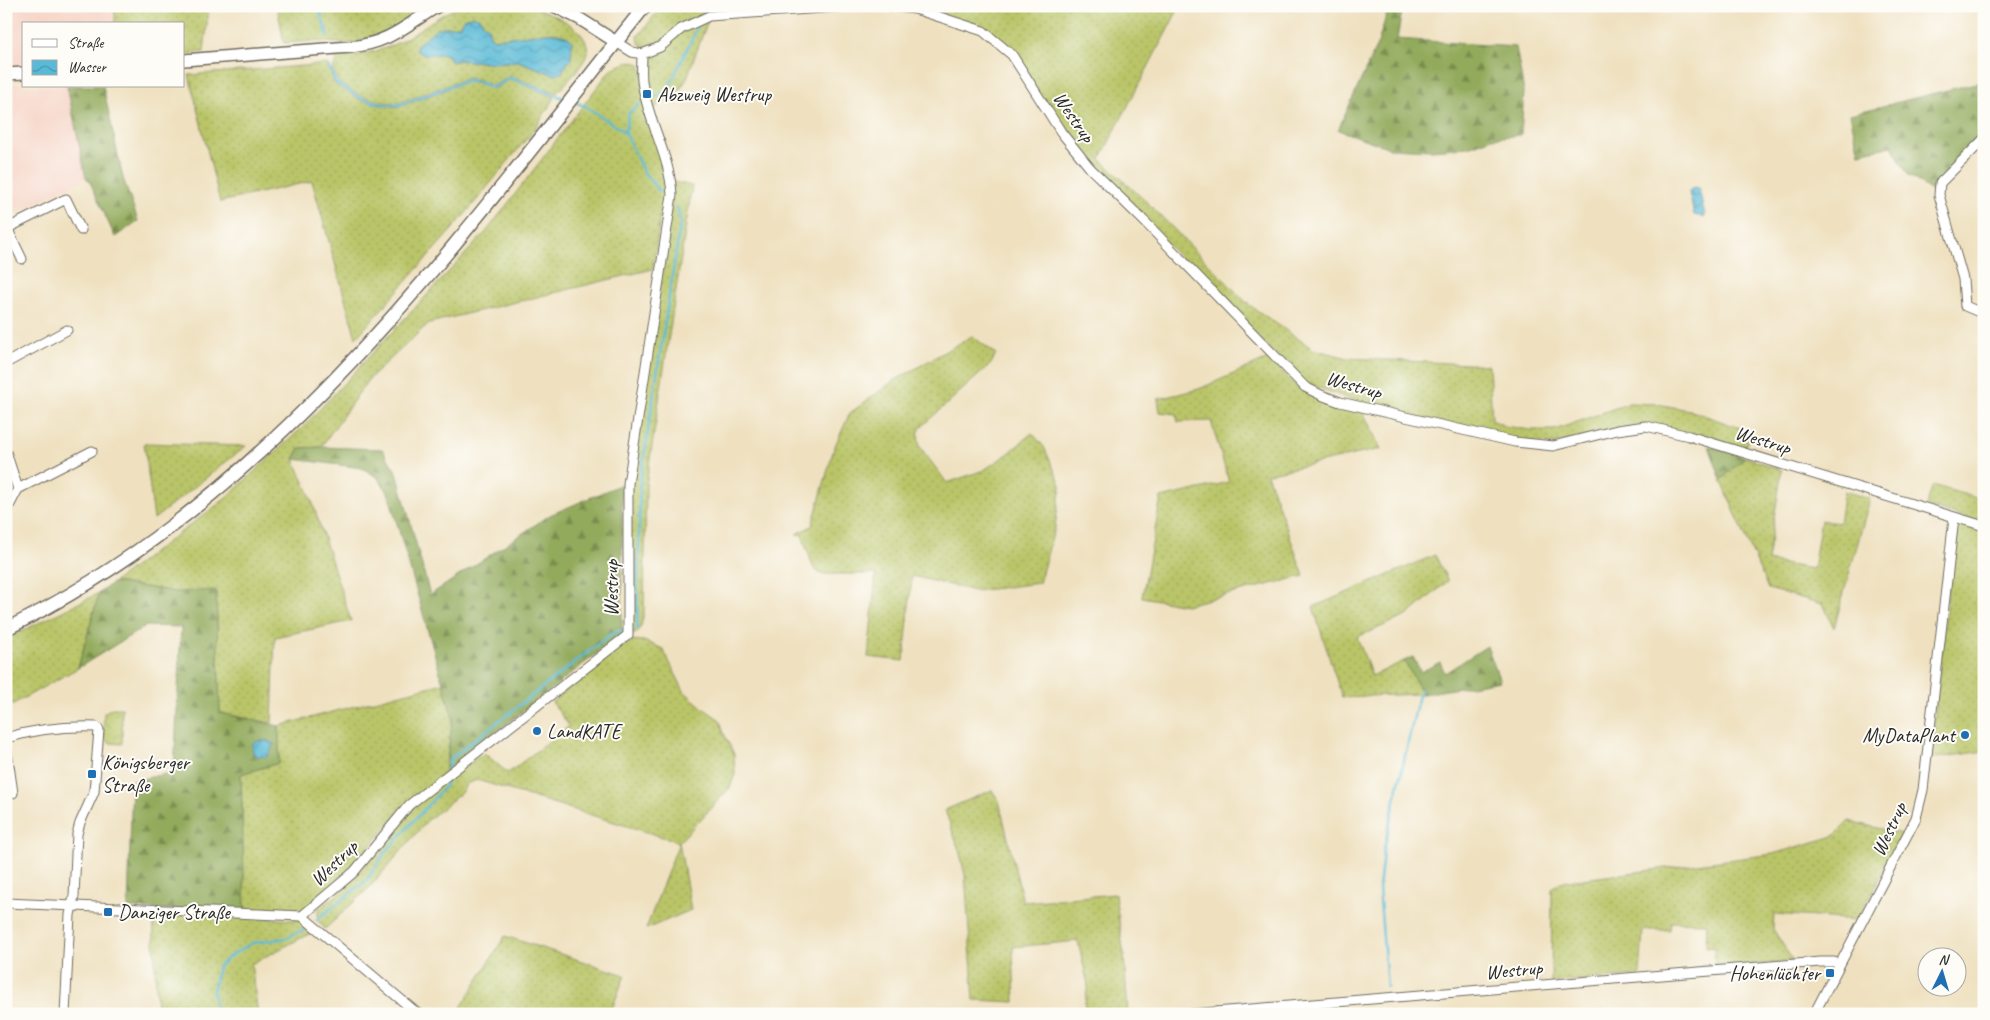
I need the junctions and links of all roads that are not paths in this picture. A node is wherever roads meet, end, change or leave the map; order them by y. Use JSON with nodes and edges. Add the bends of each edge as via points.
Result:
{"nodes":[{"id":1,"x":438,"y":6,"type":"edge"},
{"id":2,"x":554,"y":6,"type":"edge"},
{"id":3,"x":645,"y":6,"type":"edge"},
{"id":4,"x":851,"y":6,"type":"edge"},
{"id":5,"x":890,"y":6,"type":"edge"},
{"id":6,"x":616,"y":42,"type":"junction"},
{"id":7,"x":642,"y":54,"type":"junction"},
{"id":8,"x":185,"y":60,"type":"edge"},
{"id":9,"x":22,"y":73,"type":"edge"},
{"id":10,"x":6,"y":74,"type":"edge"},
{"id":11,"x":1984,"y":139,"type":"edge"},
{"id":12,"x":7,"y":229,"type":"edge"},
{"id":13,"x":82,"y":230,"type":"dead end"},
{"id":14,"x":22,"y":259,"type":"dead end"},
{"id":15,"x":1984,"y":314,"type":"edge"},
{"id":16,"x":67,"y":330,"type":"dead end"},
{"id":17,"x":6,"y":363,"type":"edge"},
{"id":18,"x":92,"y":451,"type":"dead end"},
{"id":19,"x":6,"y":452,"type":"edge"},
{"id":20,"x":18,"y":489,"type":"junction"},
{"id":21,"x":6,"y":512,"type":"edge"},
{"id":22,"x":1954,"y":518,"type":"junction"},
{"id":23,"x":1984,"y":526,"type":"edge"},
{"id":24,"x":6,"y":629,"type":"edge"},
{"id":25,"x":6,"y":738,"type":"edge"},
{"id":26,"x":6,"y":745,"type":"edge"},
{"id":27,"x":13,"y":793,"type":"dead end"},
{"id":28,"x":6,"y":903,"type":"edge"},
{"id":29,"x":72,"y":906,"type":"junction"},
{"id":30,"x":302,"y":916,"type":"junction"},
{"id":31,"x":1840,"y":964,"type":"junction"},
{"id":32,"x":65,"y":1014,"type":"edge"},
{"id":33,"x":418,"y":1014,"type":"edge"},
{"id":34,"x":1191,"y":1014,"type":"edge"},
{"id":35,"x":1814,"y":1014,"type":"edge"}],
"edges":[{"from":1,"to":8,"type":"street","via":[[396,34],[374,44]]},
{"from":2,"to":6,"type":"street"},
{"from":3,"to":6,"type":"main road"},
{"from":4,"to":7,"type":"street","via":[[709,16],[681,29],[660,47]]},
{"from":5,"to":22,"type":"street","name":"Westrup","via":[[916,9],[982,31],[1012,55],[1061,132],[1090,168],[1305,387],[1321,395],[1515,442],[1553,446],[1646,426]]},
{"from":6,"to":7,"type":"street"},
{"from":6,"to":24,"type":"main road","via":[[474,221],[398,310],[347,366],[263,448],[137,550],[62,599]]},
{"from":7,"to":30,"type":"street","name":"Westrup","via":[[645,95],[671,179],[672,195],[628,484],[628,635],[409,805],[354,872]]},
{"from":9,"to":10,"type":"street"},
{"from":11,"to":15,"type":"street","via":[[1940,183],[1939,195],[1963,279],[1965,306]]},
{"from":12,"to":13,"type":"street","via":[[66,199]]},
{"from":12,"to":14,"type":"street"},
{"from":16,"to":17,"type":"street"},
{"from":18,"to":20,"type":"street"},
{"from":19,"to":20,"type":"street"},
{"from":20,"to":21,"type":"street"},
{"from":22,"to":23,"type":"street","name":"Westrup"},
{"from":22,"to":31,"type":"street","name":"Westrup","via":[[1919,808]]},
{"from":25,"to":29,"type":"street","via":[[38,729],[97,727],[99,730],[94,792],[77,834]]},
{"from":26,"to":27,"type":"street"},
{"from":28,"to":29,"type":"street"},
{"from":29,"to":30,"type":"street"},
{"from":29,"to":32,"type":"street"},
{"from":30,"to":33,"type":"street"},
{"from":31,"to":34,"type":"street","name":"Westrup","via":[[1820,962]]},
{"from":31,"to":35,"type":"street","name":"Westrup"}]}
